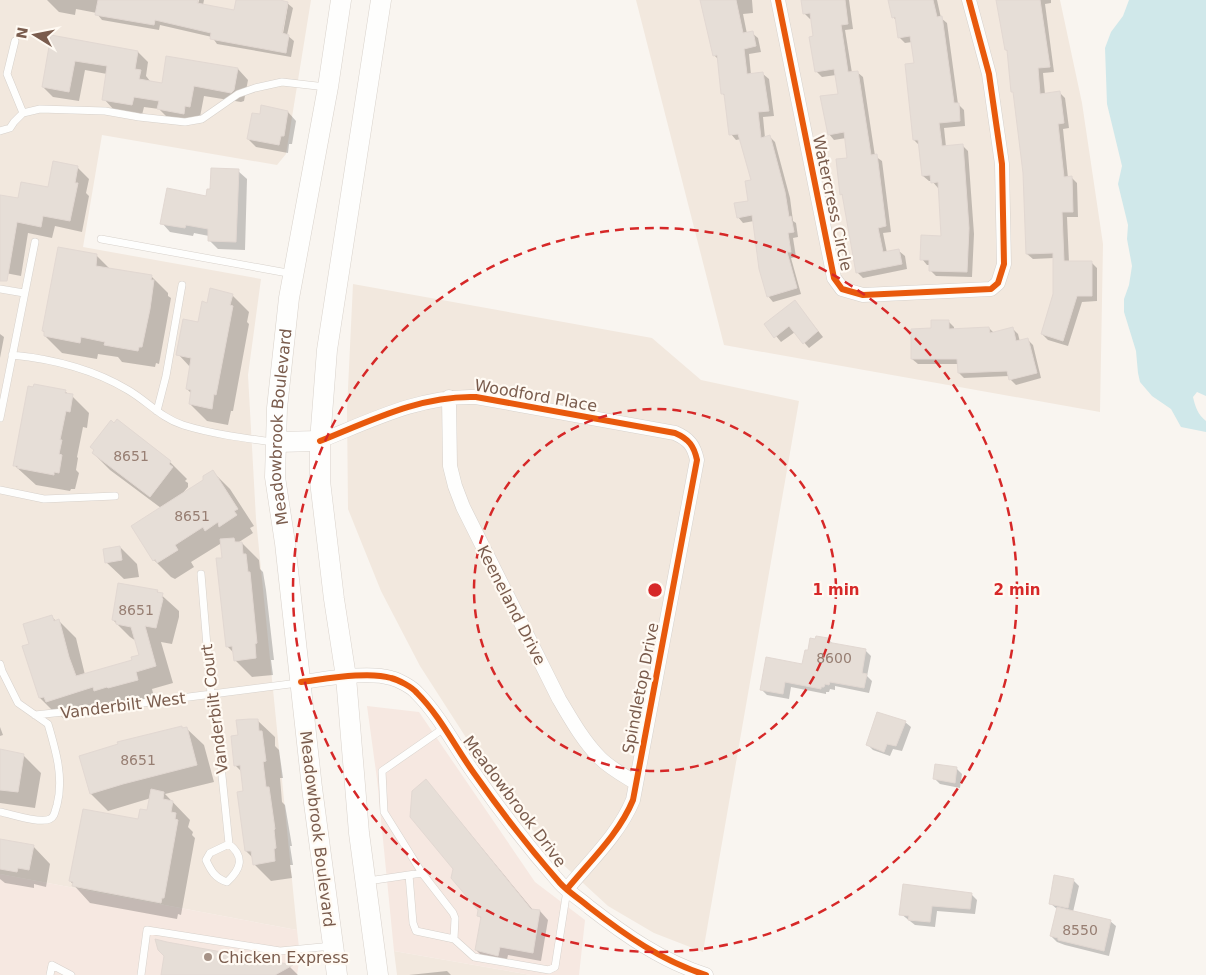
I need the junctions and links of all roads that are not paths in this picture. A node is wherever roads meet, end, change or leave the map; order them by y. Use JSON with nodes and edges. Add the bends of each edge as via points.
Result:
{"nodes":[{"id":1,"x":341,"y":0,"type":"edge"},
{"id":2,"x":382,"y":0,"type":"edge"},
{"id":3,"x":778,"y":0,"type":"edge"},
{"id":4,"x":969,"y":0,"type":"edge"},
{"id":5,"x":15,"y":41,"type":"dead end"},
{"id":6,"x":328,"y":88,"type":"junction"},
{"id":7,"x":24,"y":113,"type":"junction"},
{"id":8,"x":0,"y":130,"type":"edge"},
{"id":9,"x":101,"y":239,"type":"dead end"},
{"id":10,"x":35,"y":242,"type":"dead end"},
{"id":11,"x":293,"y":274,"type":"junction"},
{"id":12,"x":182,"y":285,"type":"dead end"},
{"id":13,"x":0,"y":289,"type":"edge"},
{"id":14,"x":24,"y":293,"type":"junction"},
{"id":15,"x":12,"y":355,"type":"junction"},
{"id":16,"x":448,"y":397,"type":"junction"},
{"id":17,"x":157,"y":411,"type":"junction"},
{"id":18,"x":0,"y":418,"type":"edge"},
{"id":19,"x":320,"y":441,"type":"junction"},
{"id":20,"x":276,"y":442,"type":"junction"},
{"id":21,"x":691,"y":443,"type":"joint"},
{"id":22,"x":0,"y":490,"type":"edge"},
{"id":23,"x":115,"y":496,"type":"dead end"},
{"id":24,"x":201,"y":574,"type":"dead end"},
{"id":25,"x":0,"y":664,"type":"edge"},
{"id":26,"x":346,"y":677,"type":"junction"},
{"id":27,"x":301,"y":682,"type":"junction"},
{"id":28,"x":211,"y":694,"type":"junction"},
{"id":29,"x":35,"y":715,"type":"junction"},
{"id":30,"x":444,"y":728,"type":"junction"},
{"id":31,"x":636,"y":783,"type":"junction"},
{"id":32,"x":0,"y":812,"type":"edge"},
{"id":33,"x":229,"y":844,"type":"junction"},
{"id":34,"x":422,"y":873,"type":"junction"},
{"id":35,"x":409,"y":875,"type":"junction"},
{"id":36,"x":365,"y":882,"type":"junction"},
{"id":37,"x":567,"y":889,"type":"junction"},
{"id":38,"x":454,"y":939,"type":"junction"},
{"id":39,"x":333,"y":946,"type":"junction"},
{"id":40,"x":50,"y":975,"type":"edge"},
{"id":41,"x":71,"y":975,"type":"edge"},
{"id":42,"x":141,"y":975,"type":"edge"},
{"id":43,"x":337,"y":975,"type":"edge"},
{"id":44,"x":378,"y":975,"type":"edge"},
{"id":45,"x":706,"y":975,"type":"edge"}],
"edges":[{"from":1,"to":6,"type":"main road","name":"Meadowbrook Boulevard"},
{"from":2,"to":19,"type":"main road","via":[[327,350]]},
{"from":3,"to":4,"type":"street","name":"Watercress Circle","via":[[834,278],[842,289],[863,295],[991,289],[998,283],[1004,264],[1002,164],[989,74]]},
{"from":5,"to":7,"type":"lane","via":[[7,74]]},
{"from":6,"to":7,"type":"lane","via":[[282,82],[255,88],[238,94],[202,119],[185,122],[105,111],[40,109]]},
{"from":6,"to":11,"type":"main road","name":"Meadowbrook Boulevard"},
{"from":7,"to":8,"type":"lane","via":[[10,128]]},
{"from":9,"to":11,"type":"lane"},
{"from":10,"to":14,"type":"lane"},
{"from":11,"to":20,"type":"main road","name":"Meadowbrook Boulevard"},
{"from":12,"to":17,"type":"lane"},
{"from":13,"to":14,"type":"lane"},
{"from":14,"to":15,"type":"lane"},
{"from":15,"to":17,"type":"lane","via":[[43,358],[106,378]]},
{"from":15,"to":18,"type":"lane"},
{"from":16,"to":19,"type":"street","name":"Woodford Place","via":[[394,411]]},
{"from":16,"to":21,"type":"street","name":"Woodford Place","via":[[476,397],[675,433]]},
{"from":16,"to":31,"type":"street","name":"Keeneland Drive","via":[[450,466],[463,507],[569,716],[600,758]]},
{"from":17,"to":20,"type":"lane","via":[[182,425],[237,438]]},
{"from":19,"to":20,"type":"main road"},
{"from":19,"to":26,"type":"main road","via":[[320,481]]},
{"from":20,"to":27,"type":"main road","name":"Meadowbrook Boulevard","via":[[275,478]]},
{"from":21,"to":31,"type":"street","name":"Spindletop Drive","via":[[696,460]]},
{"from":22,"to":23,"type":"lane","via":[[44,499]]},
{"from":24,"to":28,"type":"lane","name":"Vanderbilt Court"},
{"from":25,"to":29,"type":"lane","via":[[18,703]]},
{"from":26,"to":27,"type":"street","name":"Meadowbrook Drive"},
{"from":26,"to":30,"type":"street","name":"Meadowbrook Drive","via":[[392,678],[416,691]]},
{"from":26,"to":36,"type":"main road"},
{"from":27,"to":28,"type":"lane","name":"Vanderbilt West"},
{"from":27,"to":39,"type":"main road","name":"Meadowbrook Boulevard"},
{"from":28,"to":29,"type":"lane","name":"Vanderbilt West"},
{"from":28,"to":33,"type":"lane","name":"Vanderbilt Court"},
{"from":29,"to":32,"type":"lane","via":[[48,724],[58,760],[60,791],[54,816],[49,820],[39,820]]},
{"from":30,"to":34,"type":"lane","via":[[382,771],[384,812]]},
{"from":30,"to":37,"type":"street","name":"Meadowbrook Drive","via":[[516,830]]},
{"from":31,"to":37,"type":"street","name":"Spindletop Drive","via":[[633,800],[619,827]]},
{"from":33,"to":33,"type":"lane","name":"Vanderbilt Court","via":[[210,853],[206,860],[218,879],[227,882],[236,874],[240,862],[238,851]]},
{"from":34,"to":35,"type":"lane"},
{"from":34,"to":38,"type":"lane","via":[[455,918]]},
{"from":35,"to":36,"type":"lane"},
{"from":35,"to":38,"type":"lane","via":[[416,931]]},
{"from":36,"to":44,"type":"main road"},
{"from":37,"to":38,"type":"lane","via":[[555,967],[552,969],[470,955]]},
{"from":37,"to":45,"type":"street","name":"Meadowbrook Drive","via":[[615,928],[649,950]]},
{"from":39,"to":42,"type":"lane","via":[[280,950],[147,930]]},
{"from":39,"to":43,"type":"main road","name":"Meadowbrook Boulevard"},
{"from":40,"to":41,"type":"lane","via":[[52,965]]}]}
